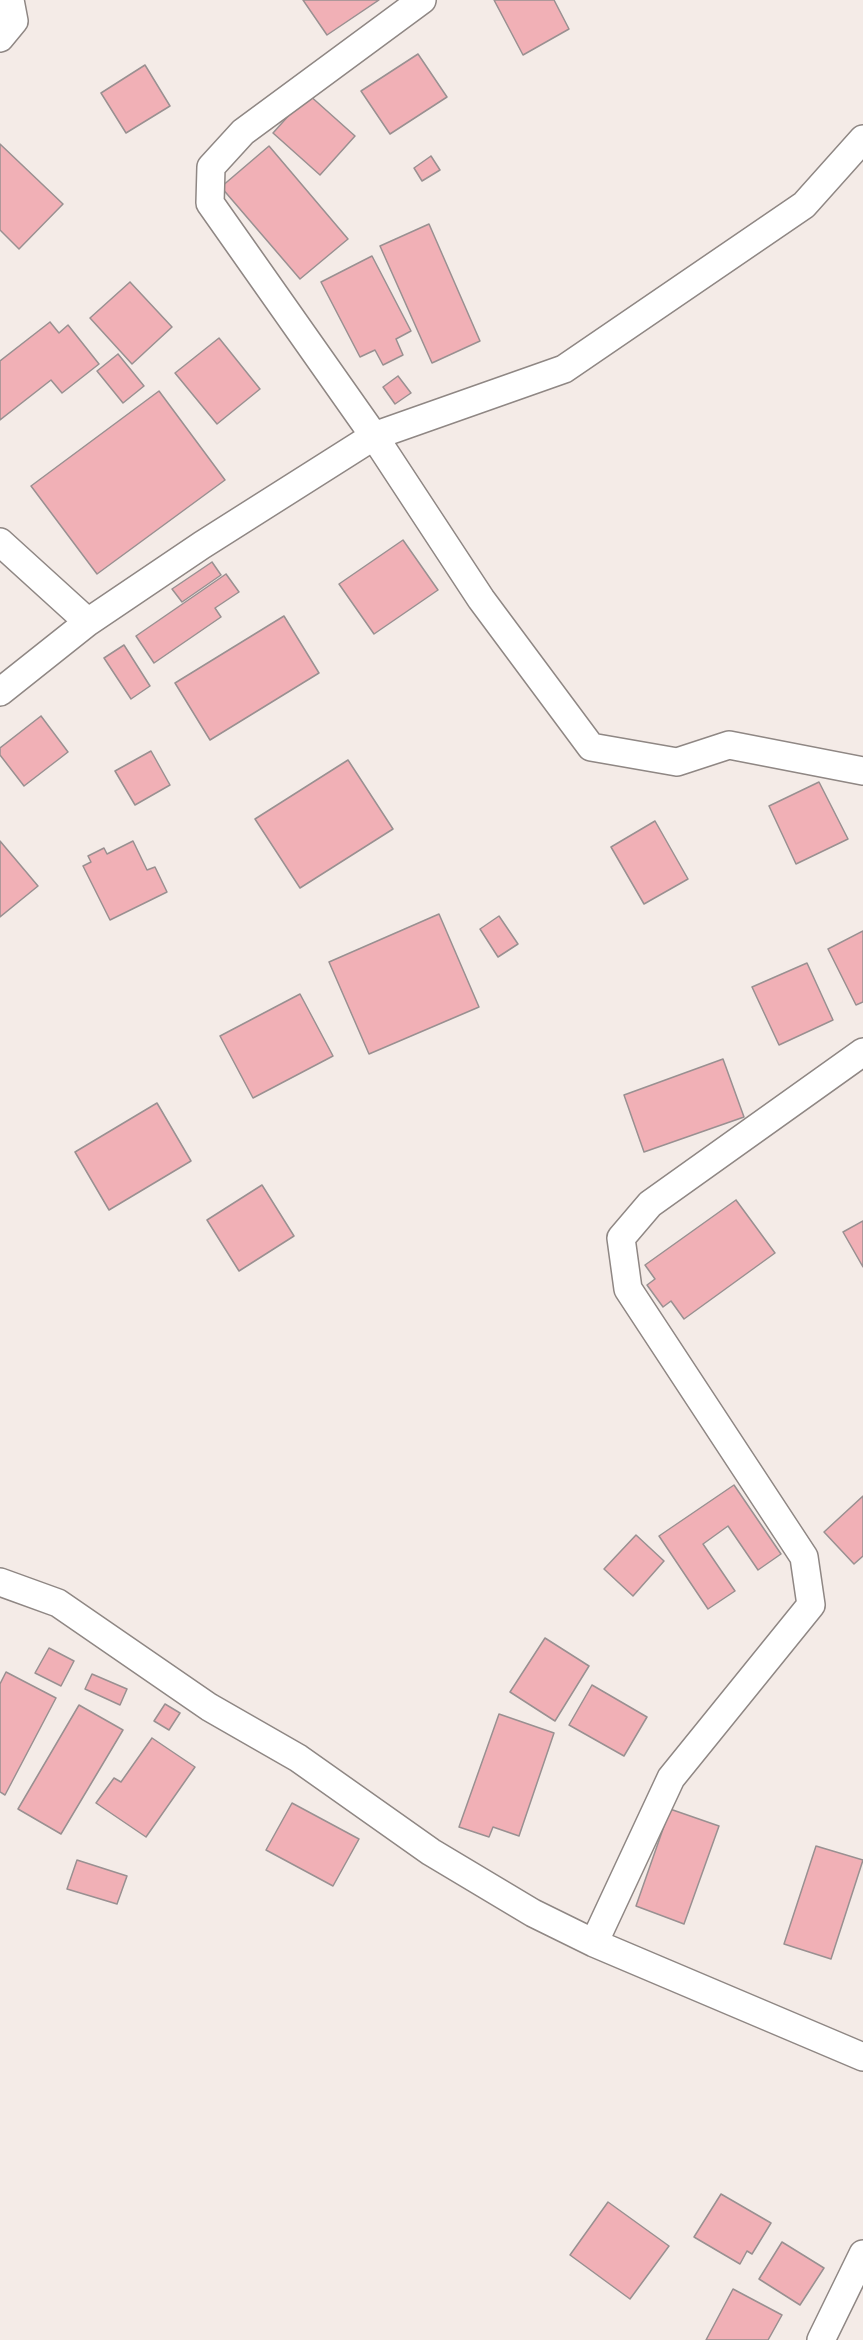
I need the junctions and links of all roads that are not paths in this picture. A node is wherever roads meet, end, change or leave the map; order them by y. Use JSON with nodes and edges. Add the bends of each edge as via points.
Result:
{"nodes":[{"id":1,"x":10,"y":0,"type":"edge"},
{"id":2,"x":422,"y":0,"type":"edge"},
{"id":3,"x":0,"y":38,"type":"edge"},
{"id":4,"x":863,"y":139,"type":"edge"},
{"id":5,"x":374,"y":436,"type":"junction"},
{"id":6,"x":0,"y":542,"type":"edge"},
{"id":7,"x":88,"y":622,"type":"junction"},
{"id":8,"x":0,"y":692,"type":"edge"},
{"id":9,"x":863,"y":771,"type":"edge"},
{"id":10,"x":863,"y":1052,"type":"edge"},
{"id":11,"x":0,"y":1582,"type":"edge"},
{"id":12,"x":594,"y":1943,"type":"junction"},
{"id":13,"x":863,"y":2056,"type":"edge"},
{"id":14,"x":863,"y":2254,"type":"edge"},
{"id":15,"x":821,"y":2340,"type":"edge"}],
"edges":[{"from":1,"to":3,"type":"street","via":[[14,21]]},
{"from":2,"to":5,"type":"street","via":[[243,132],[211,167],[210,203]]},
{"from":4,"to":5,"type":"street","via":[[804,205],[564,369]]},
{"from":5,"to":7,"type":"street"},
{"from":5,"to":9,"type":"street","via":[[481,599],[591,747],[677,762],[729,744]]},
{"from":6,"to":7,"type":"street"},
{"from":7,"to":8,"type":"street"},
{"from":10,"to":12,"type":"street","via":[[650,1204],[621,1238],[628,1288],[804,1557],[812,1605],[671,1778]]},
{"from":11,"to":12,"type":"street","via":[[58,1603],[209,1707],[298,1758],[431,1852],[533,1913]]},
{"from":12,"to":13,"type":"street"},
{"from":14,"to":15,"type":"street"}]}
